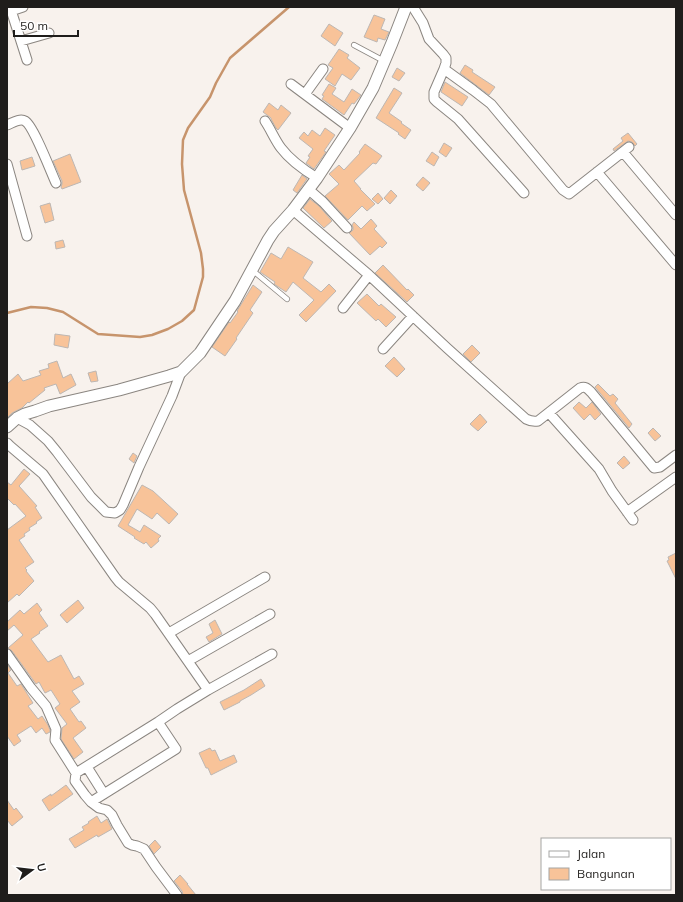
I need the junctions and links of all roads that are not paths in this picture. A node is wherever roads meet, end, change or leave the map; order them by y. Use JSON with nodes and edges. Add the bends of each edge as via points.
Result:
{"nodes":[{"id":1,"x":23,"y":7,"type":"edge"},
{"id":2,"x":406,"y":7,"type":"edge"},
{"id":3,"x":413,"y":7,"type":"edge"},
{"id":4,"x":11,"y":9,"type":"edge"},
{"id":5,"x":49,"y":33,"type":"dead end"},
{"id":6,"x":21,"y":42,"type":"junction"},
{"id":7,"x":354,"y":45,"type":"dead end"},
{"id":8,"x":27,"y":60,"type":"dead end"},
{"id":9,"x":385,"y":61,"type":"junction"},
{"id":10,"x":323,"y":68,"type":"dead end"},
{"id":11,"x":444,"y":69,"type":"junction"},
{"id":12,"x":291,"y":84,"type":"dead end"},
{"id":13,"x":305,"y":94,"type":"junction"},
{"id":14,"x":265,"y":121,"type":"dead end"},
{"id":15,"x":7,"y":125,"type":"edge"},
{"id":16,"x":350,"y":128,"type":"junction"},
{"id":17,"x":7,"y":164,"type":"edge"},
{"id":18,"x":597,"y":172,"type":"junction"},
{"id":19,"x":317,"y":178,"type":"junction"},
{"id":20,"x":56,"y":183,"type":"dead end"},
{"id":21,"x":308,"y":189,"type":"junction"},
{"id":22,"x":524,"y":193,"type":"dead end"},
{"id":23,"x":293,"y":210,"type":"junction"},
{"id":24,"x":676,"y":215,"type":"edge"},
{"id":25,"x":347,"y":228,"type":"dead end"},
{"id":26,"x":27,"y":236,"type":"dead end"},
{"id":27,"x":676,"y":265,"type":"edge"},
{"id":28,"x":252,"y":270,"type":"junction"},
{"id":29,"x":369,"y":274,"type":"junction"},
{"id":30,"x":287,"y":299,"type":"dead end"},
{"id":31,"x":342,"y":308,"type":"dead end"},
{"id":32,"x":413,"y":316,"type":"junction"},
{"id":33,"x":383,"y":350,"type":"dead end"},
{"id":34,"x":181,"y":372,"type":"junction"},
{"id":35,"x":549,"y":413,"type":"junction"},
{"id":36,"x":17,"y":418,"type":"junction"},
{"id":37,"x":7,"y":427,"type":"edge"},
{"id":38,"x":7,"y":443,"type":"edge"},
{"id":39,"x":676,"y":455,"type":"edge"},
{"id":40,"x":676,"y":478,"type":"edge"},
{"id":41,"x":627,"y":512,"type":"junction"},
{"id":42,"x":633,"y":520,"type":"dead end"},
{"id":43,"x":265,"y":577,"type":"dead end"},
{"id":44,"x":270,"y":614,"type":"dead end"},
{"id":45,"x":169,"y":633,"type":"junction"},
{"id":46,"x":7,"y":654,"type":"edge"},
{"id":47,"x":272,"y":654,"type":"dead end"},
{"id":48,"x":188,"y":661,"type":"junction"},
{"id":49,"x":208,"y":690,"type":"junction"},
{"id":50,"x":158,"y":722,"type":"junction"},
{"id":51,"x":86,"y":767,"type":"junction"},
{"id":52,"x":76,"y":773,"type":"junction"},
{"id":53,"x":104,"y":794,"type":"junction"},
{"id":54,"x":91,"y":802,"type":"junction"},
{"id":55,"x":177,"y":895,"type":"edge"}],
"edges":[{"from":1,"to":4,"type":"street"},
{"from":2,"to":9,"type":"street"},
{"from":3,"to":11,"type":"street","via":[[429,39],[446,58]]},
{"from":4,"to":6,"type":"street"},
{"from":5,"to":6,"type":"street"},
{"from":6,"to":8,"type":"street"},
{"from":7,"to":9,"type":"lane"},
{"from":9,"to":16,"type":"street"},
{"from":10,"to":13,"type":"street"},
{"from":11,"to":18,"type":"street","via":[[490,104],[563,190],[569,194]]},
{"from":11,"to":22,"type":"street","via":[[434,92],[434,99],[458,119]]},
{"from":12,"to":13,"type":"street"},
{"from":13,"to":16,"type":"street"},
{"from":14,"to":19,"type":"street","via":[[286,154]]},
{"from":15,"to":20,"type":"street","via":[[25,120],[37,139]]},
{"from":16,"to":19,"type":"street"},
{"from":17,"to":26,"type":"street"},
{"from":18,"to":24,"type":"street","via":[[626,149]]},
{"from":18,"to":27,"type":"street"},
{"from":19,"to":21,"type":"street"},
{"from":21,"to":23,"type":"street"},
{"from":21,"to":25,"type":"street"},
{"from":23,"to":28,"type":"street","via":[[274,231]]},
{"from":23,"to":29,"type":"street"},
{"from":28,"to":30,"type":"lane"},
{"from":28,"to":34,"type":"street","via":[[200,354]]},
{"from":29,"to":31,"type":"street"},
{"from":29,"to":32,"type":"street"},
{"from":32,"to":33,"type":"street"},
{"from":32,"to":35,"type":"street","via":[[526,419],[535,422]]},
{"from":34,"to":36,"type":"street","via":[[49,406]]},
{"from":34,"to":36,"type":"street","via":[[123,505],[115,513],[106,512],[48,441],[30,425]]},
{"from":35,"to":39,"type":"street","via":[[583,387],[591,392],[654,468],[660,467]]},
{"from":35,"to":41,"type":"street","via":[[599,469]]},
{"from":36,"to":37,"type":"street"},
{"from":38,"to":45,"type":"street","via":[[43,474],[115,577],[150,608]]},
{"from":40,"to":41,"type":"street"},
{"from":41,"to":42,"type":"street"},
{"from":43,"to":45,"type":"street"},
{"from":44,"to":48,"type":"street"},
{"from":45,"to":48,"type":"street"},
{"from":46,"to":52,"type":"street","via":[[46,706],[56,729],[55,740]]},
{"from":47,"to":49,"type":"street"},
{"from":48,"to":49,"type":"street"},
{"from":49,"to":50,"type":"street"},
{"from":50,"to":51,"type":"street"},
{"from":50,"to":53,"type":"street","via":[[178,752]]},
{"from":51,"to":52,"type":"street"},
{"from":51,"to":53,"type":"street"},
{"from":52,"to":54,"type":"street","via":[[75,781]]},
{"from":53,"to":54,"type":"street"},
{"from":54,"to":55,"type":"street","via":[[112,815],[128,843],[144,849]]}]}
